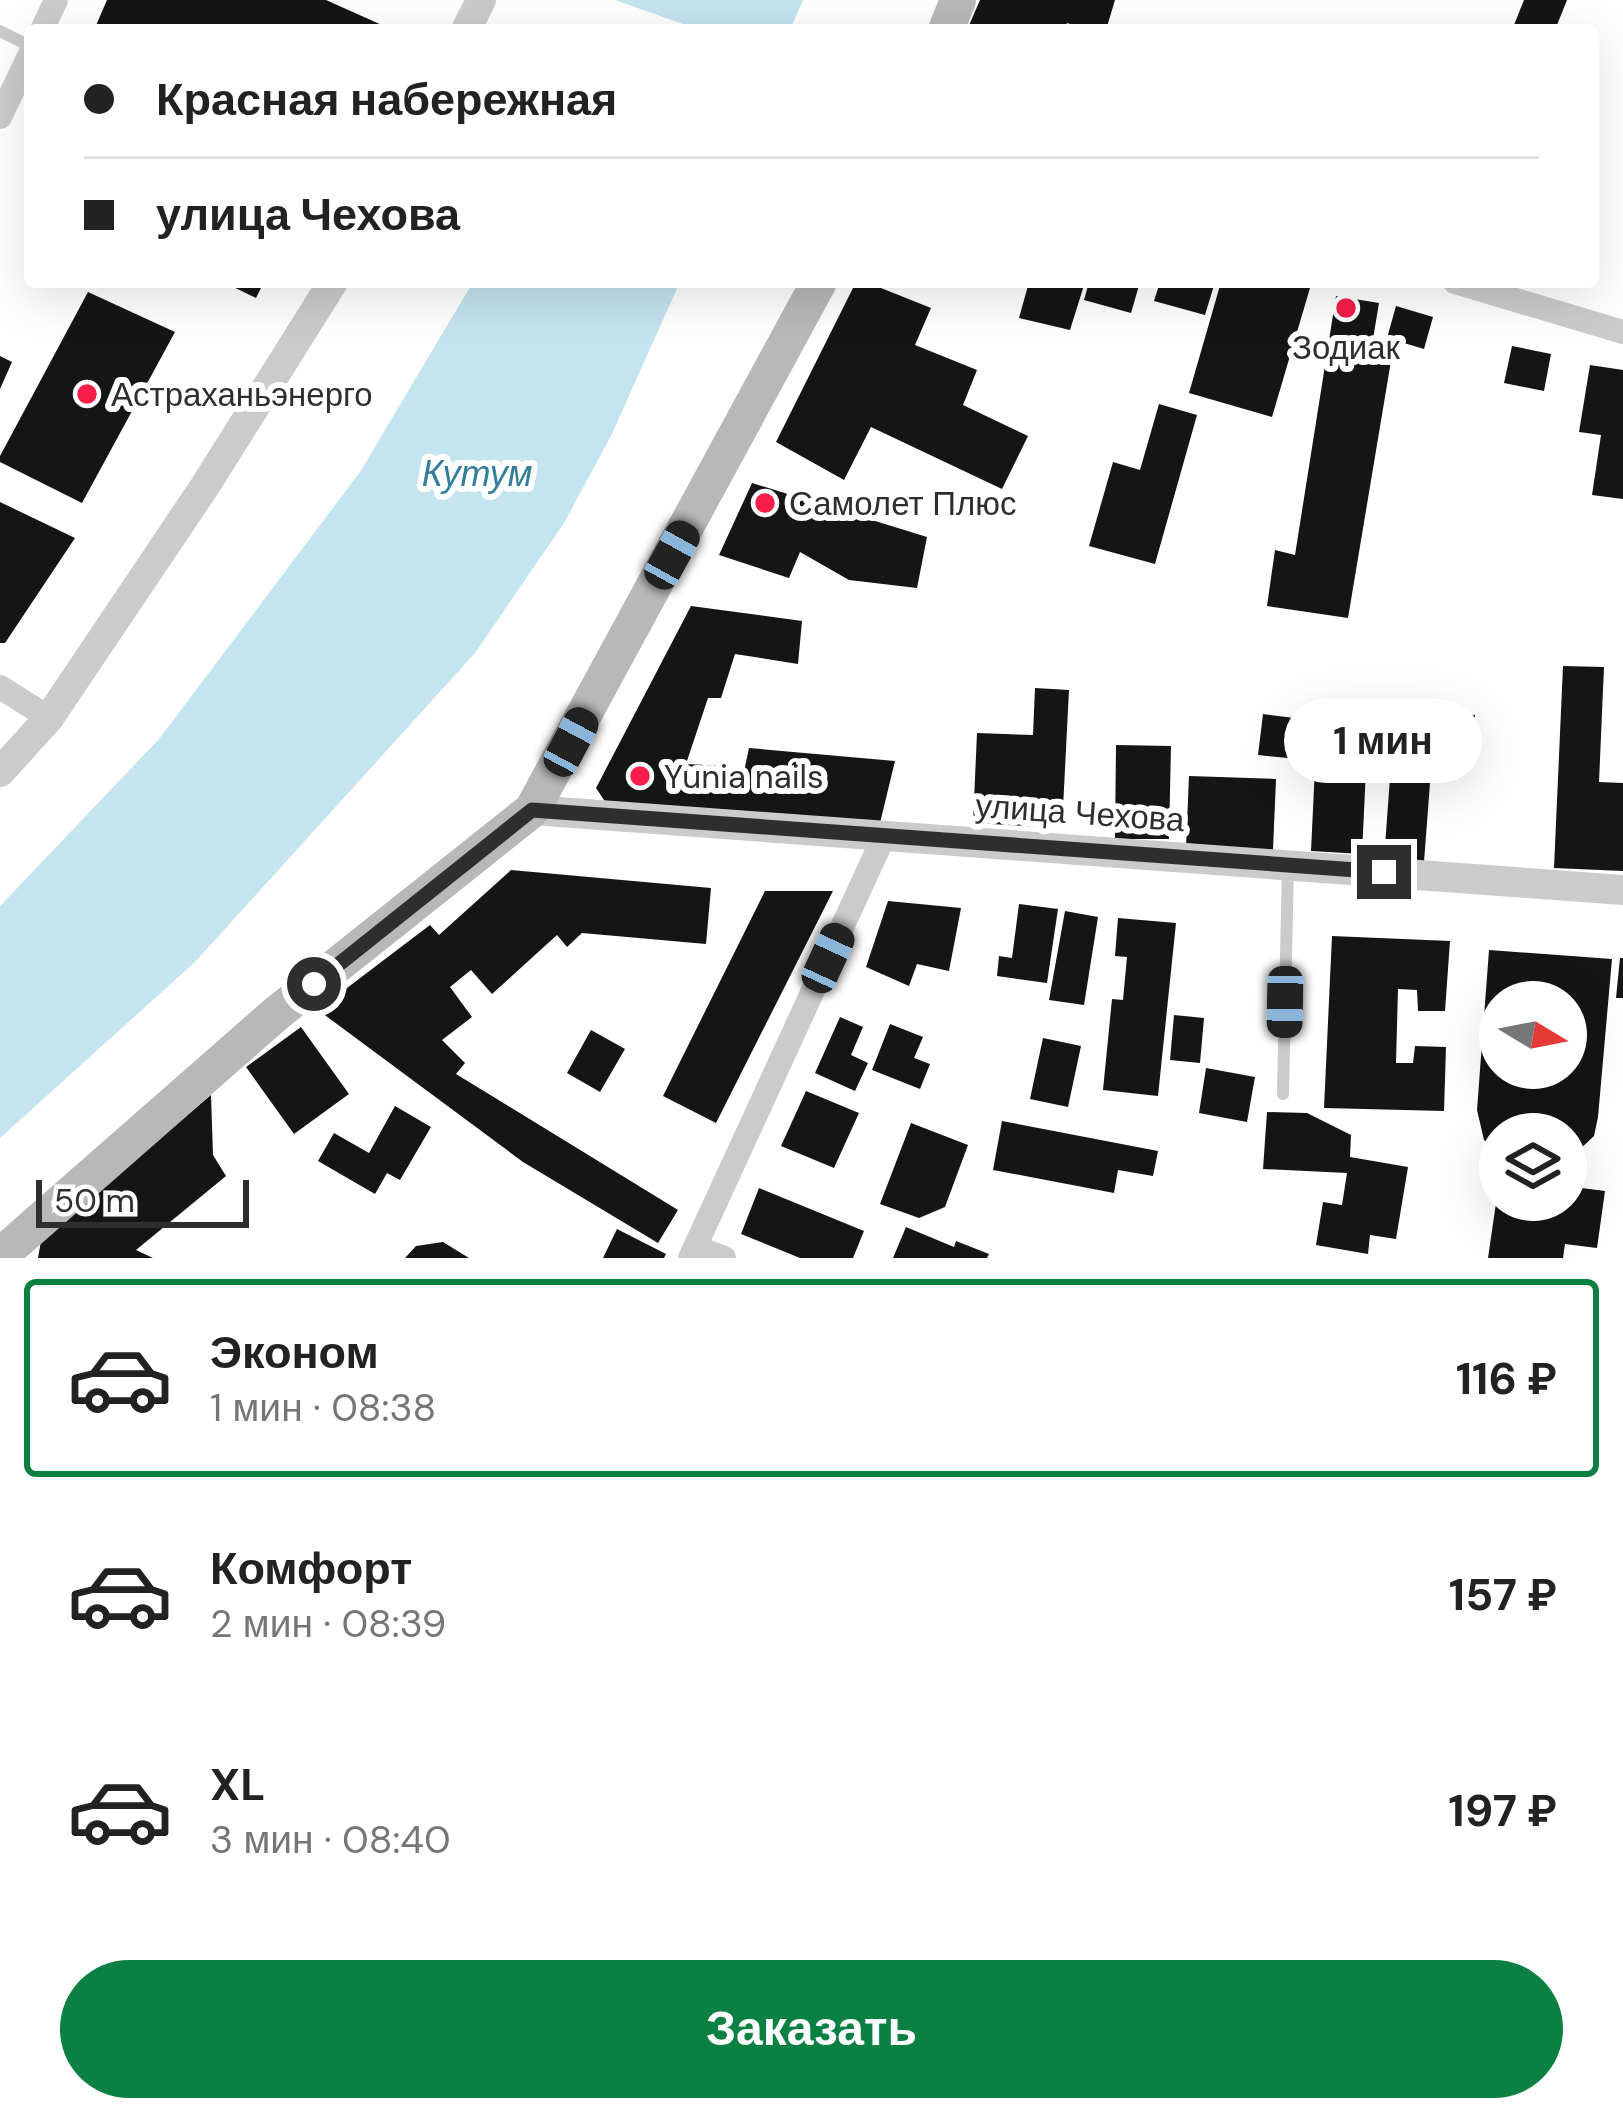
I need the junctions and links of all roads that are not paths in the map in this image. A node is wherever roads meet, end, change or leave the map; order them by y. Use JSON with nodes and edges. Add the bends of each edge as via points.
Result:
{"nodes":[{"id":1,"x":24,"y":63,"type":"edge"},
{"id":2,"x":0,"y":117,"type":"edge"},
{"id":3,"x":329,"y":288,"type":"edge"},
{"id":4,"x":816,"y":288,"type":"edge"},
{"id":5,"x":1475,"y":288,"type":"edge"},
{"id":6,"x":1623,"y":332,"type":"edge"},
{"id":7,"x":0,"y":687,"type":"edge"},
{"id":8,"x":49,"y":718,"type":"junction"},
{"id":9,"x":0,"y":772,"type":"edge"},
{"id":10,"x":532,"y":810,"type":"junction"},
{"id":11,"x":885,"y":833,"type":"junction"},
{"id":12,"x":1288,"y":864,"type":"junction"},
{"id":13,"x":1623,"y":890,"type":"edge"},
{"id":14,"x":1283,"y":1094,"type":"dead end"},
{"id":15,"x":692,"y":1252,"type":"edge"},
{"id":16,"x":0,"y":1256,"type":"edge"},
{"id":17,"x":724,"y":1258,"type":"edge"}],
"edges":[{"from":1,"to":2,"type":"street"},
{"from":3,"to":8,"type":"street"},
{"from":4,"to":10,"type":"main road"},
{"from":5,"to":6,"type":"street"},
{"from":7,"to":8,"type":"street"},
{"from":8,"to":9,"type":"street"},
{"from":10,"to":11,"type":"street","name":"улица Чехова"},
{"from":10,"to":16,"type":"main road","via":[[277,1013]]},
{"from":11,"to":12,"type":"street","name":"улица Чехова"},
{"from":11,"to":15,"type":"street"},
{"from":12,"to":13,"type":"street","name":"улица Чехова"},
{"from":12,"to":14,"type":"lane"},
{"from":15,"to":17,"type":"street"}]}
